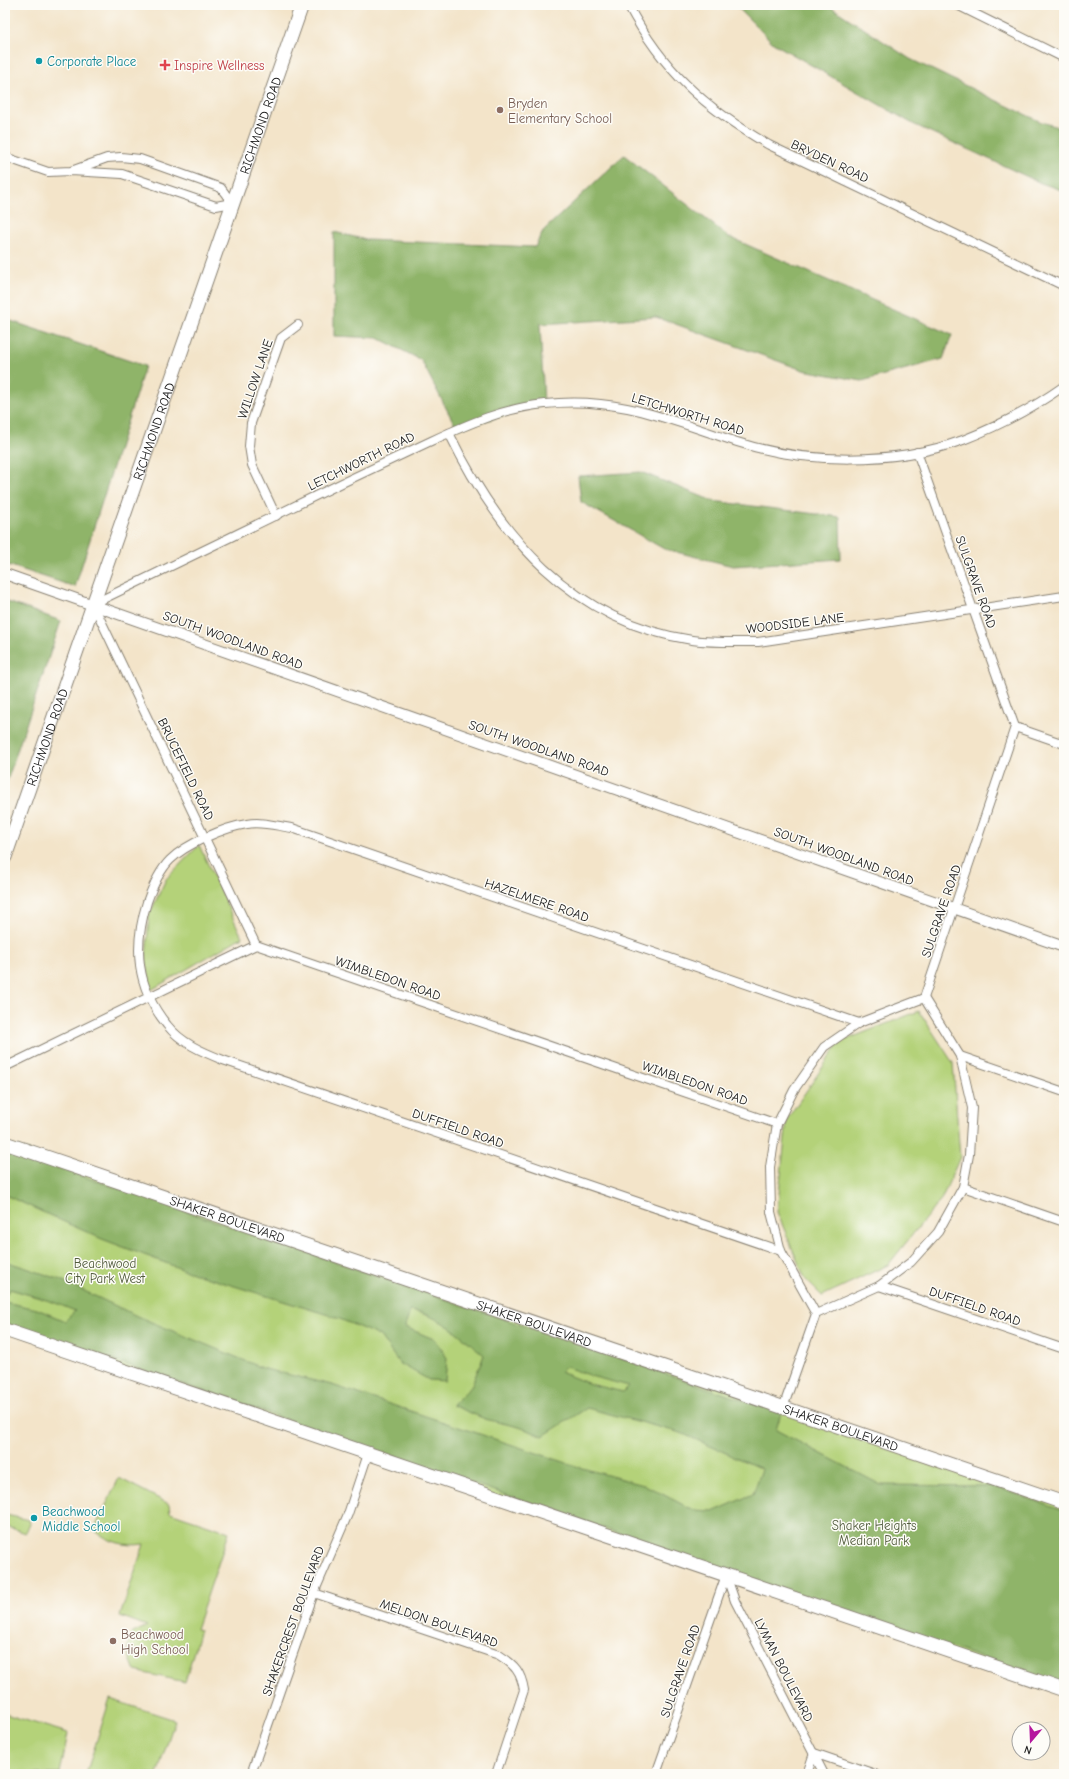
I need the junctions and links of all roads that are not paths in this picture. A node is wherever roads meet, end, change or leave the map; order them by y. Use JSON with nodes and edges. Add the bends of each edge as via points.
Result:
{"nodes":[{"id":1,"x":302,"y":5,"type":"edge"},
{"id":2,"x":628,"y":5,"type":"edge"},
{"id":3,"x":957,"y":5,"type":"edge"},
{"id":4,"x":1064,"y":58,"type":"edge"},
{"id":5,"x":5,"y":157,"type":"edge"},
{"id":6,"x":71,"y":171,"type":"junction"},
{"id":7,"x":232,"y":203,"type":"junction"},
{"id":8,"x":1064,"y":286,"type":"edge"},
{"id":9,"x":298,"y":325,"type":"dead end"},
{"id":10,"x":1064,"y":386,"type":"edge"},
{"id":11,"x":449,"y":433,"type":"junction"},
{"id":12,"x":917,"y":452,"type":"junction"},
{"id":13,"x":276,"y":516,"type":"junction"},
{"id":14,"x":5,"y":574,"type":"edge"},
{"id":15,"x":1064,"y":596,"type":"edge"},
{"id":16,"x":93,"y":604,"type":"junction"},
{"id":17,"x":973,"y":610,"type":"junction"},
{"id":18,"x":1015,"y":727,"type":"junction"},
{"id":19,"x":1064,"y":744,"type":"edge"},
{"id":20,"x":205,"y":837,"type":"junction"},
{"id":21,"x":5,"y":858,"type":"edge"},
{"id":22,"x":954,"y":909,"type":"junction"},
{"id":23,"x":256,"y":945,"type":"junction"},
{"id":24,"x":1064,"y":947,"type":"edge"},
{"id":25,"x":148,"y":996,"type":"junction"},
{"id":26,"x":924,"y":998,"type":"junction"},
{"id":27,"x":858,"y":1023,"type":"junction"},
{"id":28,"x":960,"y":1056,"type":"junction"},
{"id":29,"x":5,"y":1068,"type":"edge"},
{"id":30,"x":1064,"y":1092,"type":"edge"},
{"id":31,"x":777,"y":1124,"type":"junction"},
{"id":32,"x":5,"y":1143,"type":"edge"},
{"id":33,"x":963,"y":1187,"type":"junction"},
{"id":34,"x":1064,"y":1222,"type":"edge"},
{"id":35,"x":781,"y":1251,"type":"junction"},
{"id":36,"x":879,"y":1286,"type":"junction"},
{"id":37,"x":816,"y":1314,"type":"junction"},
{"id":38,"x":5,"y":1330,"type":"edge"},
{"id":39,"x":1064,"y":1349,"type":"edge"},
{"id":40,"x":783,"y":1408,"type":"junction"},
{"id":41,"x":368,"y":1454,"type":"junction"},
{"id":42,"x":1064,"y":1503,"type":"edge"},
{"id":43,"x":726,"y":1575,"type":"junction"},
{"id":44,"x":314,"y":1593,"type":"junction"},
{"id":45,"x":1064,"y":1690,"type":"edge"},
{"id":46,"x":814,"y":1753,"type":"junction"},
{"id":47,"x":251,"y":1774,"type":"edge"},
{"id":48,"x":496,"y":1774,"type":"edge"},
{"id":49,"x":656,"y":1774,"type":"edge"},
{"id":50,"x":806,"y":1774,"type":"edge"},
{"id":51,"x":824,"y":1774,"type":"edge"},
{"id":52,"x":875,"y":1774,"type":"edge"}],
"edges":[{"from":1,"to":7,"type":"main road","name":"RICHMOND ROAD"},
{"from":2,"to":8,"type":"street","name":"BRYDEN ROAD","via":[[648,39],[678,76],[704,102],[739,127],[769,145]]},
{"from":3,"to":4,"type":"street"},
{"from":5,"to":6,"type":"street","via":[[48,172]]},
{"from":6,"to":7,"type":"street","via":[[122,174],[216,206]]},
{"from":6,"to":7,"type":"street","via":[[107,158],[140,160],[221,188]]},
{"from":7,"to":16,"type":"main road","name":"RICHMOND ROAD"},
{"from":9,"to":13,"type":"street","name":"WILLOW LANE","via":[[281,338],[250,423],[249,446],[252,464]]},
{"from":10,"to":12,"type":"street","name":"LETCHWORTH ROAD","via":[[1004,422],[961,440]]},
{"from":11,"to":12,"type":"street","name":"LETCHWORTH ROAD","via":[[481,418],[517,408],[579,402],[615,405],[649,412],[766,450],[854,458]]},
{"from":11,"to":13,"type":"street","name":"LETCHWORTH ROAD"},
{"from":11,"to":17,"type":"street","name":"WOODSIDE LANE","via":[[474,481],[512,535],[533,558],[578,596],[632,624],[692,640],[758,642]]},
{"from":12,"to":17,"type":"street","name":"SULGRAVE ROAD"},
{"from":13,"to":16,"type":"street","name":"LETCHWORTH ROAD"},
{"from":14,"to":16,"type":"street","name":"SOUTH WOODLAND ROAD"},
{"from":15,"to":17,"type":"street","name":"WOODSIDE LANE"},
{"from":16,"to":20,"type":"street","name":"BRUCEFIELD ROAD"},
{"from":16,"to":21,"type":"main road","name":"RICHMOND ROAD"},
{"from":16,"to":22,"type":"street","name":"SOUTH WOODLAND ROAD"},
{"from":17,"to":18,"type":"street","name":"SULGRAVE ROAD"},
{"from":18,"to":19,"type":"street"},
{"from":18,"to":22,"type":"street","name":"SULGRAVE ROAD"},
{"from":20,"to":23,"type":"street","name":"BRUCEFIELD ROAD"},
{"from":20,"to":25,"type":"street","name":"HAZELMERE ROAD","via":[[170,860],[152,886],[141,921],[138,947]]},
{"from":20,"to":27,"type":"street","name":"HAZELMERE ROAD","via":[[246,824],[263,823],[292,828]]},
{"from":22,"to":24,"type":"street","name":"SOUTH WOODLAND ROAD"},
{"from":22,"to":26,"type":"street","name":"SULGRAVE ROAD"},
{"from":23,"to":25,"type":"street"},
{"from":23,"to":31,"type":"street","name":"WIMBLEDON ROAD"},
{"from":25,"to":29,"type":"street"},
{"from":25,"to":35,"type":"street","name":"DUFFIELD ROAD","via":[[167,1026],[179,1037],[196,1049],[223,1060]]},
{"from":26,"to":27,"type":"street"},
{"from":26,"to":28,"type":"street"},
{"from":27,"to":31,"type":"street","via":[[824,1047],[794,1090]]},
{"from":28,"to":30,"type":"street"},
{"from":28,"to":33,"type":"street","via":[[972,1108],[969,1155]]},
{"from":31,"to":35,"type":"street","via":[[770,1167],[771,1212]]},
{"from":32,"to":40,"type":"main road","name":"SHAKER BOULEVARD"},
{"from":33,"to":34,"type":"street"},
{"from":33,"to":36,"type":"street","via":[[938,1232],[911,1262]]},
{"from":35,"to":37,"type":"street"},
{"from":36,"to":37,"type":"street"},
{"from":36,"to":39,"type":"street","name":"DUFFIELD ROAD"},
{"from":37,"to":40,"type":"street"},
{"from":38,"to":41,"type":"main road"},
{"from":40,"to":42,"type":"main road","name":"SHAKER BOULEVARD"},
{"from":41,"to":43,"type":"main road"},
{"from":41,"to":44,"type":"street","name":"SHAKERCREST BOULEVARD","via":[[348,1514]]},
{"from":43,"to":45,"type":"main road"},
{"from":43,"to":46,"type":"street","name":"LYMAN BOULEVARD","via":[[735,1601]]},
{"from":43,"to":49,"type":"street","name":"SULGRAVE ROAD"},
{"from":44,"to":47,"type":"street","name":"SHAKERCREST BOULEVARD"},
{"from":44,"to":48,"type":"street","name":"MELDON BOULEVARD","via":[[499,1655],[512,1663],[522,1676],[524,1690]]},
{"from":46,"to":50,"type":"street"},
{"from":46,"to":51,"type":"street","name":"LYMAN BOULEVARD"},
{"from":46,"to":52,"type":"street"}]}
